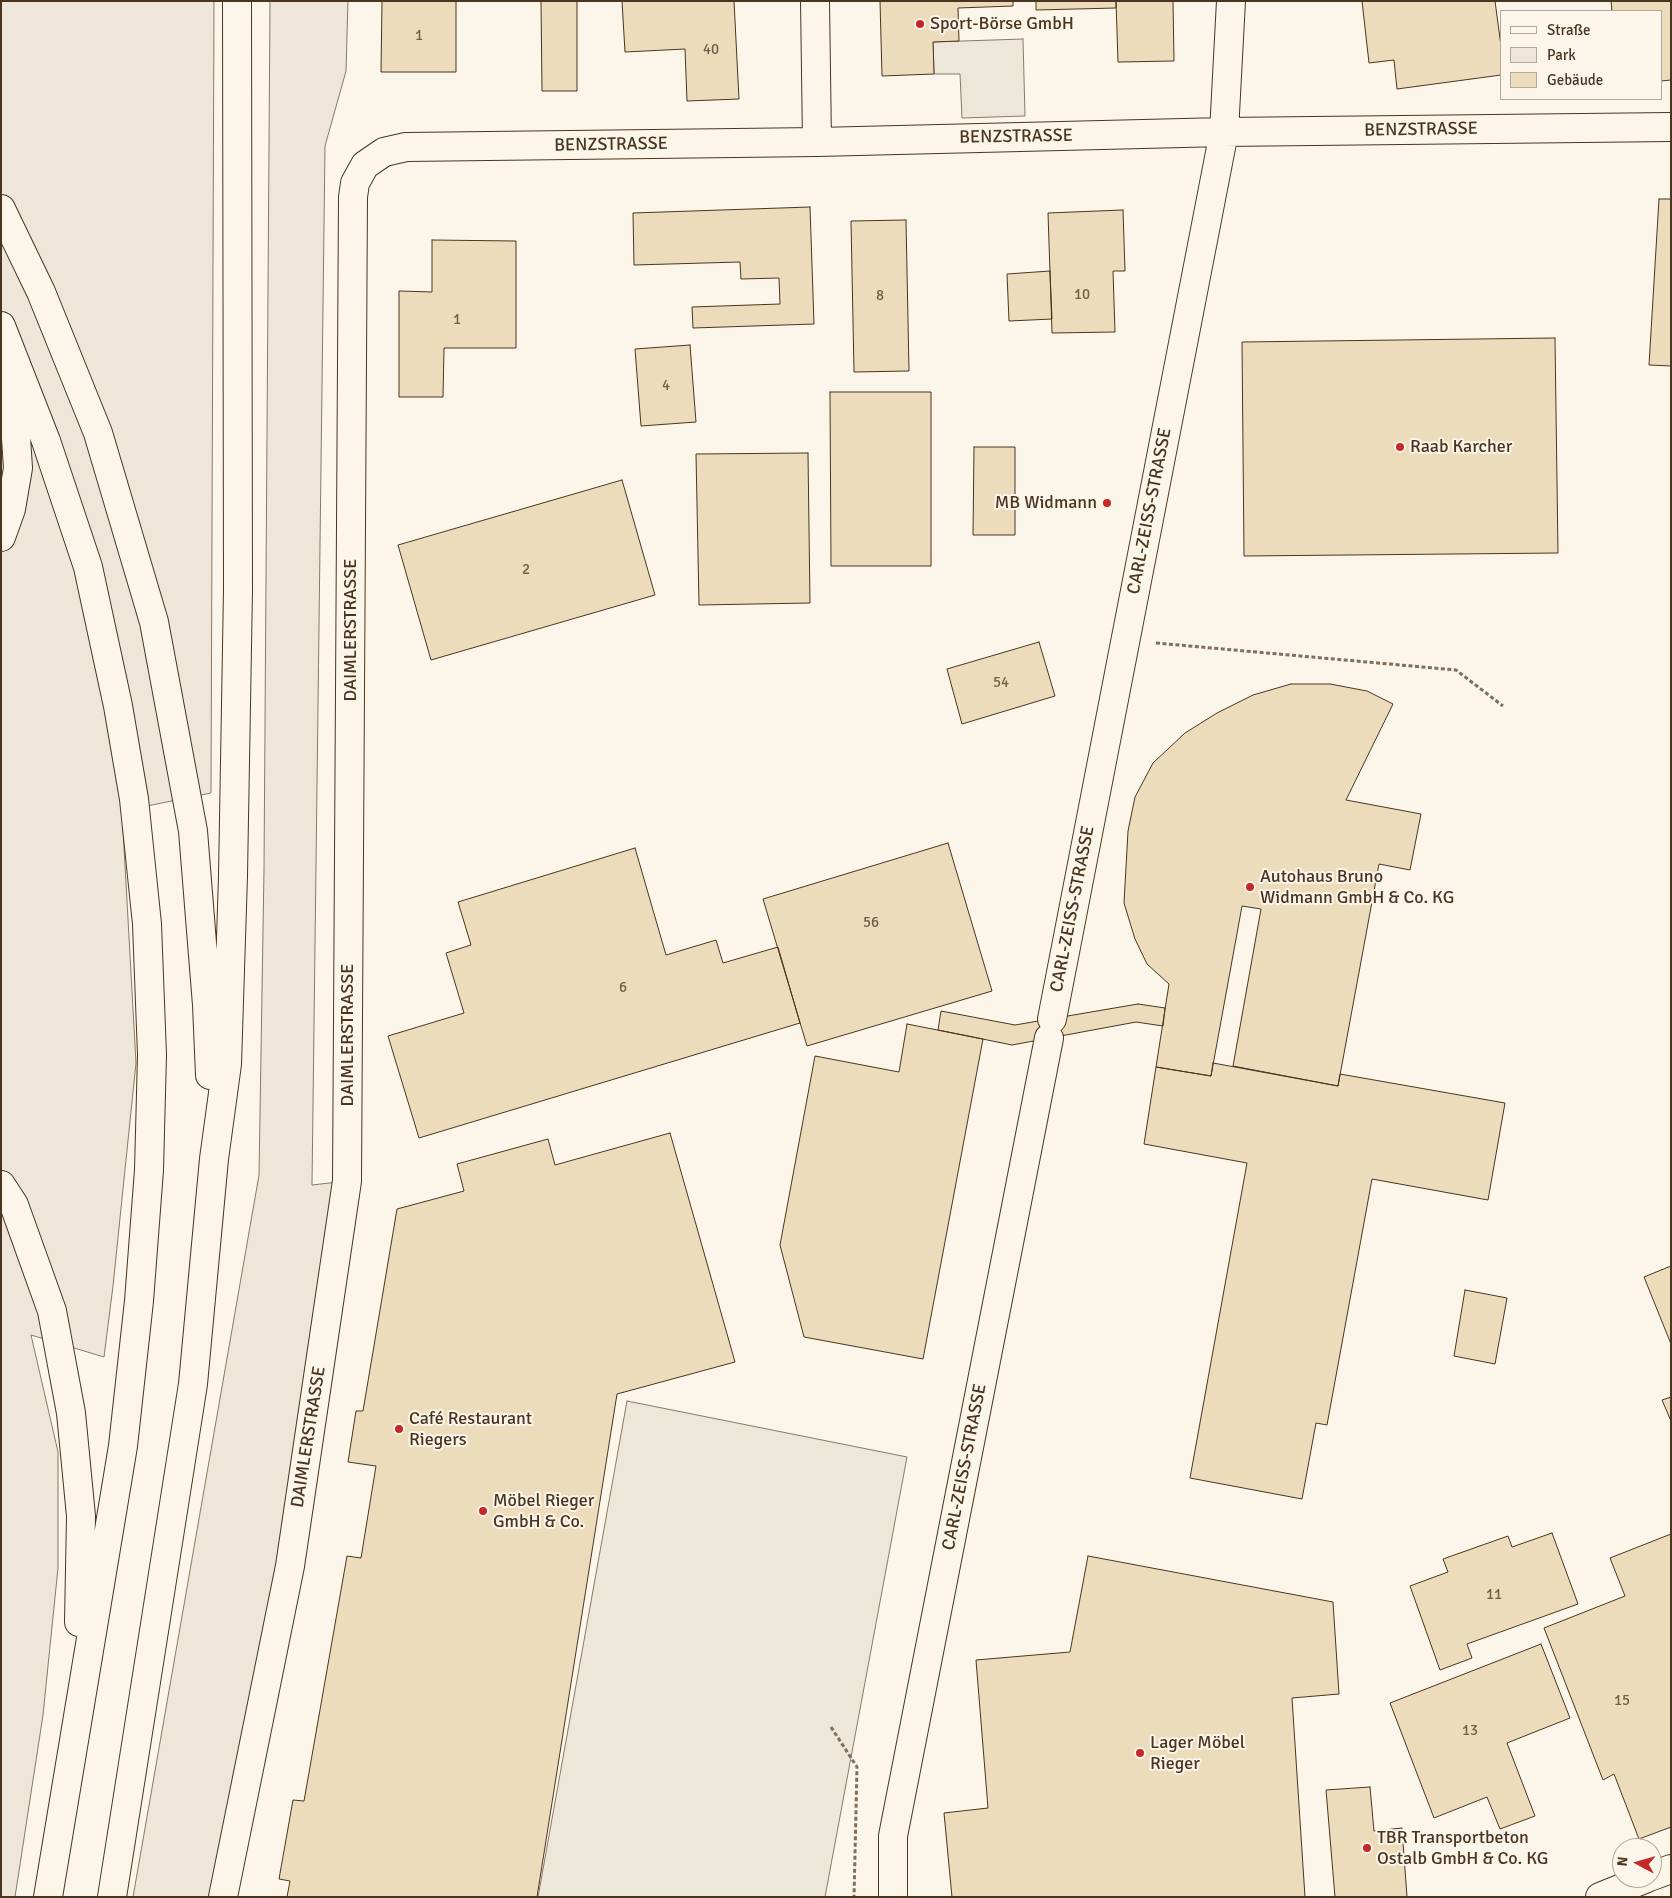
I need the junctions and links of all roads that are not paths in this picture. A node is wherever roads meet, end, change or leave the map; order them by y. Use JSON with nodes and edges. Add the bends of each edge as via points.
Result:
{"nodes":[{"id":1,"x":238,"y":1,"type":"edge"},
{"id":2,"x":816,"y":1,"type":"edge"},
{"id":3,"x":1232,"y":1,"type":"edge"},
{"id":4,"x":1671,"y":127,"type":"edge"},
{"id":5,"x":1224,"y":132,"type":"junction"},
{"id":6,"x":817,"y":142,"type":"junction"},
{"id":7,"x":365,"y":165,"type":"joint"},
{"id":8,"x":1,"y":209,"type":"edge"},
{"id":9,"x":1,"y":326,"type":"edge"},
{"id":10,"x":1,"y":343,"type":"edge"},
{"id":11,"x":1,"y":537,"type":"edge"},
{"id":12,"x":214,"y":1158,"type":"junction"},
{"id":13,"x":1,"y":1185,"type":"edge"},
{"id":14,"x":75,"y":1728,"type":"junction"},
{"id":15,"x":1623,"y":1888,"type":"edge"},
{"id":16,"x":48,"y":1897,"type":"edge"},
{"id":17,"x":112,"y":1897,"type":"edge"},
{"id":18,"x":223,"y":1897,"type":"edge"},
{"id":19,"x":893,"y":1897,"type":"edge"},
{"id":20,"x":1600,"y":1897,"type":"edge"}],
"edges":[{"from":1,"to":12,"type":"main road","via":[[238,590],[233,876],[227,1064]]},
{"from":2,"to":6,"type":"main road"},
{"from":3,"to":5,"type":"main road","name":"CARL-ZEISS-STRASSE"},
{"from":4,"to":5,"type":"main road","name":"BENZSTRASSE"},
{"from":5,"to":6,"type":"main road","name":"BENZSTRASSE"},
{"from":5,"to":19,"type":"main road","name":"CARL-ZEISS-STRASSE","via":[[894,1836]]},
{"from":6,"to":7,"type":"main road","name":"BENZSTRASSE","via":[[406,147],[384,152]]},
{"from":7,"to":18,"type":"main road","name":"DAIMLERSTRASSE","via":[[354,183],[353,197],[348,1181],[290,1566]]},
{"from":8,"to":12,"type":"main road","via":[[41,292],[98,433],[154,622],[192,831],[207,1005]]},
{"from":9,"to":14,"type":"main road","via":[[46,441],[88,566],[134,799],[147,924],[152,1055],[149,1170],[139,1301],[123,1446]]},
{"from":10,"to":11,"type":"main road","via":[[14,408],[18,468],[11,510]]},
{"from":12,"to":17,"type":"main road","via":[[193,1384]]},
{"from":13,"to":14,"type":"main road","via":[[14,1205],[52,1311],[71,1413],[81,1516]]},
{"from":14,"to":16,"type":"main road"},
{"from":15,"to":20,"type":"main road"}]}
